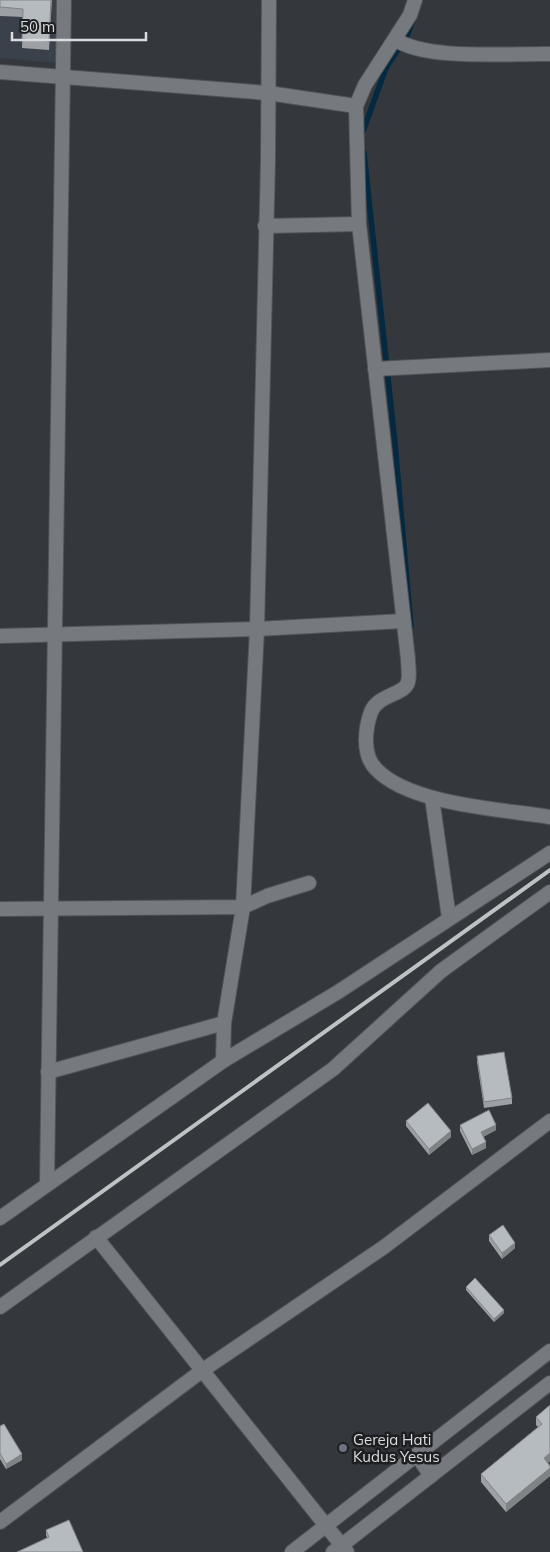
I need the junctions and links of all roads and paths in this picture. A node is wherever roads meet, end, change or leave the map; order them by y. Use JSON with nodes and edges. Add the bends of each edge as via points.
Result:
{"nodes":[{"id":1,"x":64,"y":0,"type":"edge"},
{"id":2,"x":269,"y":0,"type":"edge"},
{"id":3,"x":415,"y":0,"type":"edge"},
{"id":4,"x":400,"y":42,"type":"junction"},
{"id":5,"x":550,"y":54,"type":"edge"},
{"id":6,"x":0,"y":72,"type":"edge"},
{"id":7,"x":63,"y":78,"type":"junction"},
{"id":8,"x":268,"y":93,"type":"junction"},
{"id":9,"x":356,"y":106,"type":"junction"},
{"id":10,"x":359,"y":224,"type":"junction"},
{"id":11,"x":265,"y":226,"type":"junction"},
{"id":12,"x":550,"y":360,"type":"edge"},
{"id":13,"x":377,"y":369,"type":"junction"},
{"id":14,"x":403,"y":621,"type":"junction"},
{"id":15,"x":257,"y":629,"type":"junction"},
{"id":16,"x":55,"y":634,"type":"junction"},
{"id":17,"x":0,"y":636,"type":"edge"},
{"id":18,"x":432,"y":798,"type":"junction"},
{"id":19,"x":550,"y":817,"type":"edge"},
{"id":20,"x":550,"y":853,"type":"edge"},
{"id":21,"x":309,"y":883,"type":"dead end"},
{"id":22,"x":550,"y":892,"type":"edge"},
{"id":23,"x":243,"y":907,"type":"junction"},
{"id":24,"x":51,"y":908,"type":"junction"},
{"id":25,"x":0,"y":909,"type":"edge"},
{"id":26,"x":449,"y":918,"type":"junction"},
{"id":27,"x":224,"y":1023,"type":"junction"},
{"id":28,"x":223,"y":1061,"type":"junction"},
{"id":29,"x":48,"y":1072,"type":"junction"},
{"id":30,"x":550,"y":1121,"type":"edge"},
{"id":31,"x":47,"y":1184,"type":"junction"},
{"id":32,"x":0,"y":1218,"type":"edge"},
{"id":33,"x":96,"y":1237,"type":"junction"},
{"id":34,"x":0,"y":1307,"type":"edge"},
{"id":35,"x":550,"y":1351,"type":"edge"},
{"id":36,"x":203,"y":1370,"type":"junction"},
{"id":37,"x":550,"y":1383,"type":"edge"},
{"id":38,"x":417,"y":1455,"type":"junction"},
{"id":39,"x":431,"y":1476,"type":"junction"},
{"id":40,"x":0,"y":1522,"type":"edge"},
{"id":41,"x":325,"y":1527,"type":"junction"},
{"id":42,"x":340,"y":1550,"type":"edge"},
{"id":43,"x":292,"y":1552,"type":"edge"}],
"edges":[{"from":1,"to":7,"type":"street"},
{"from":2,"to":8,"type":"street"},
{"from":3,"to":4,"type":"street"},
{"from":4,"to":5,"type":"street","via":[[428,50]]},
{"from":4,"to":9,"type":"street","via":[[365,85]]},
{"from":6,"to":7,"type":"street"},
{"from":7,"to":8,"type":"street"},
{"from":7,"to":16,"type":"street"},
{"from":8,"to":9,"type":"street"},
{"from":8,"to":11,"type":"street"},
{"from":9,"to":10,"type":"street"},
{"from":10,"to":11,"type":"street"},
{"from":10,"to":13,"type":"street"},
{"from":11,"to":15,"type":"street"},
{"from":12,"to":13,"type":"street"},
{"from":13,"to":14,"type":"street"},
{"from":14,"to":15,"type":"street"},
{"from":14,"to":18,"type":"street","via":[[408,682],[378,700],[372,708],[367,726],[367,747],[376,769],[401,788]]},
{"from":15,"to":16,"type":"street"},
{"from":15,"to":23,"type":"street"},
{"from":16,"to":17,"type":"street"},
{"from":16,"to":24,"type":"street"},
{"from":18,"to":19,"type":"street"},
{"from":18,"to":26,"type":"street"},
{"from":20,"to":26,"type":"street"},
{"from":21,"to":23,"type":"street"},
{"from":22,"to":33,"type":"street","via":[[441,971],[333,1069]]},
{"from":23,"to":24,"type":"street"},
{"from":23,"to":27,"type":"street"},
{"from":24,"to":25,"type":"street"},
{"from":24,"to":29,"type":"street"},
{"from":26,"to":28,"type":"street","via":[[338,992]]},
{"from":27,"to":28,"type":"street"},
{"from":27,"to":29,"type":"street"},
{"from":28,"to":31,"type":"street"},
{"from":29,"to":31,"type":"street"},
{"from":30,"to":36,"type":"street","via":[[384,1247]]},
{"from":31,"to":32,"type":"street"},
{"from":33,"to":34,"type":"street"},
{"from":33,"to":36,"type":"street"},
{"from":35,"to":38,"type":"street"},
{"from":36,"to":40,"type":"street"},
{"from":36,"to":41,"type":"street"},
{"from":37,"to":39,"type":"street"},
{"from":38,"to":39,"type":"street"},
{"from":38,"to":41,"type":"street"},
{"from":39,"to":42,"type":"street"},
{"from":41,"to":42,"type":"street"},
{"from":41,"to":43,"type":"street"}]}
